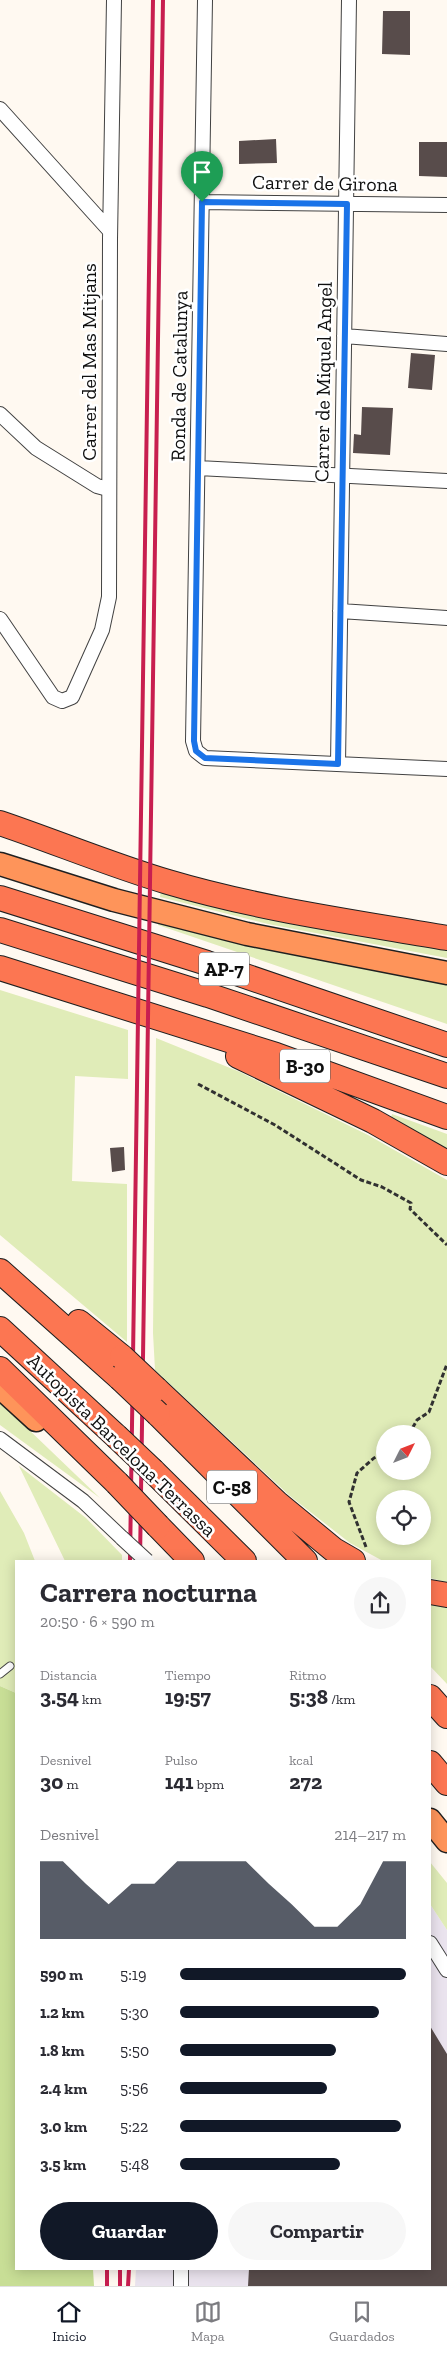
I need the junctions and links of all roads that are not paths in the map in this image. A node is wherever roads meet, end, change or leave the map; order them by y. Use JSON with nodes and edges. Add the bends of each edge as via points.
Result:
{"nodes":[{"id":1,"x":114,"y":0,"type":"edge"},
{"id":2,"x":205,"y":0,"type":"edge"},
{"id":3,"x":349,"y":0,"type":"edge"},
{"id":4,"x":0,"y":109,"type":"edge"},
{"id":5,"x":202,"y":202,"type":"junction"},
{"id":6,"x":347,"y":204,"type":"junction"},
{"id":7,"x":447,"y":205,"type":"edge"},
{"id":8,"x":110,"y":230,"type":"junction"},
{"id":9,"x":344,"y":336,"type":"junction"},
{"id":10,"x":447,"y":344,"type":"edge"},
{"id":11,"x":0,"y":414,"type":"edge"},
{"id":12,"x":198,"y":468,"type":"junction"},
{"id":13,"x":341,"y":476,"type":"junction"},
{"id":14,"x":447,"y":481,"type":"edge"},
{"id":15,"x":108,"y":489,"type":"junction"},
{"id":16,"x":340,"y":611,"type":"junction"},
{"id":17,"x":447,"y":618,"type":"edge"},
{"id":18,"x":0,"y":619,"type":"edge"},
{"id":19,"x":338,"y":764,"type":"junction"},
{"id":20,"x":447,"y":769,"type":"edge"},
{"id":21,"x":0,"y":823,"type":"edge"},
{"id":22,"x":0,"y":831,"type":"edge"},
{"id":23,"x":103,"y":861,"type":"junction"},
{"id":24,"x":0,"y":864,"type":"edge"},
{"id":25,"x":0,"y":898,"type":"edge"},
{"id":26,"x":0,"y":930,"type":"edge"},
{"id":27,"x":447,"y":938,"type":"edge"},
{"id":28,"x":0,"y":968,"type":"edge"},
{"id":29,"x":447,"y":973,"type":"edge"},
{"id":30,"x":162,"y":1019,"type":"junction"},
{"id":31,"x":447,"y":1045,"type":"edge"},
{"id":32,"x":447,"y":1076,"type":"edge"},
{"id":33,"x":447,"y":1117,"type":"edge"},
{"id":34,"x":447,"y":1163,"type":"edge"},
{"id":35,"x":0,"y":1265,"type":"edge"},
{"id":36,"x":0,"y":1270,"type":"edge"},
{"id":37,"x":0,"y":1329,"type":"edge"},
{"id":38,"x":121,"y":1368,"type":"junction"},
{"id":39,"x":0,"y":1369,"type":"edge"},
{"id":40,"x":0,"y":1387,"type":"edge"},
{"id":41,"x":0,"y":1439,"type":"edge"},
{"id":42,"x":116,"y":1488,"type":"junction"},
{"id":43,"x":360,"y":1557,"type":"edge"},
{"id":44,"x":146,"y":1560,"type":"edge"},
{"id":45,"x":190,"y":1560,"type":"edge"},
{"id":46,"x":243,"y":1560,"type":"edge"},
{"id":47,"x":304,"y":1560,"type":"edge"},
{"id":48,"x":431,"y":1592,"type":"edge"},
{"id":49,"x":447,"y":1595,"type":"edge"},
{"id":50,"x":10,"y":1666,"type":"dead end"},
{"id":51,"x":0,"y":1674,"type":"edge"},
{"id":52,"x":431,"y":1698,"type":"edge"},
{"id":53,"x":447,"y":1716,"type":"edge"},
{"id":54,"x":431,"y":1764,"type":"edge"},
{"id":55,"x":447,"y":1783,"type":"edge"},
{"id":56,"x":431,"y":1821,"type":"edge"},
{"id":57,"x":447,"y":1841,"type":"edge"},
{"id":58,"x":431,"y":1945,"type":"edge"},
{"id":59,"x":447,"y":1970,"type":"edge"},
{"id":60,"x":181,"y":2270,"type":"edge"},
{"id":61,"x":181,"y":2286,"type":"edge"}],
"edges":[{"from":1,"to":8,"type":"street","name":"Carrer del Mas Mitjans"},
{"from":2,"to":5,"type":"street","name":"Ronda de Catalunya"},
{"from":3,"to":6,"type":"street","name":"Carrer de Miquel Angel"},
{"from":4,"to":8,"type":"street"},
{"from":5,"to":6,"type":"street","name":"Carrer de Girona"},
{"from":5,"to":12,"type":"street","name":"Ronda de Catalunya"},
{"from":6,"to":7,"type":"street","name":"Carrer de Girona"},
{"from":6,"to":9,"type":"street","name":"Carrer de Miquel Angel"},
{"from":8,"to":15,"type":"street","name":"Carrer del Mas Mitjans"},
{"from":9,"to":10,"type":"street"},
{"from":9,"to":13,"type":"street","name":"Carrer de Miquel Angel"},
{"from":11,"to":15,"type":"street","via":[[36,448],[97,486]]},
{"from":12,"to":13,"type":"street"},
{"from":12,"to":19,"type":"street","name":"Ronda de Catalunya","via":[[196,751],[205,758]]},
{"from":13,"to":14,"type":"street"},
{"from":13,"to":16,"type":"street","name":"Carrer de Miquel Angel"},
{"from":15,"to":18,"type":"street","name":"Carrer del Mas Mitjans","via":[[109,597],[102,630],[72,697],[62,701],[53,697]]},
{"from":16,"to":17,"type":"street"},
{"from":16,"to":19,"type":"street","name":"Carrer de Miquel Angel"},
{"from":19,"to":20,"type":"street"},
{"from":21,"to":23,"type":"highway"},
{"from":22,"to":23,"type":"highway"},
{"from":23,"to":27,"type":"highway","via":[[236,900]]},
{"from":24,"to":29,"type":"highway","via":[[114,900],[247,934]]},
{"from":25,"to":31,"type":"highway","number":"AP-7","via":[[207,963]]},
{"from":26,"to":32,"type":"highway","number":"AP-7","via":[[208,995]]},
{"from":28,"to":30,"type":"highway","number":"B-30"},
{"from":30,"to":33,"type":"highway","number":"B-30","via":[[276,1055]]},
{"from":30,"to":34,"type":"highway","via":[[374,1121]]},
{"from":35,"to":38,"type":"highway","via":[[97,1335]]},
{"from":36,"to":38,"type":"highway","number":"C-58"},
{"from":37,"to":46,"type":"highway","name":"Autopista Barcelona-Terrassa","number":"C-58","bridge":true,"via":[[153,1471]]},
{"from":38,"to":43,"type":"highway","bridge":true,"via":[[156,1389],[326,1545]]},
{"from":38,"to":47,"type":"highway","number":"C-58","bridge":true,"via":[[158,1414]]},
{"from":39,"to":42,"type":"highway"},
{"from":40,"to":42,"type":"highway"},
{"from":41,"to":44,"type":"street","bridge":true,"via":[[83,1501]]},
{"from":42,"to":45,"type":"highway","bridge":true},
{"from":48,"to":49,"type":"highway"},
{"from":50,"to":51,"type":"lane"},
{"from":52,"to":53,"type":"highway"},
{"from":54,"to":55,"type":"highway"},
{"from":56,"to":57,"type":"highway"},
{"from":58,"to":59,"type":"street"},
{"from":60,"to":61,"type":"street"}]}
